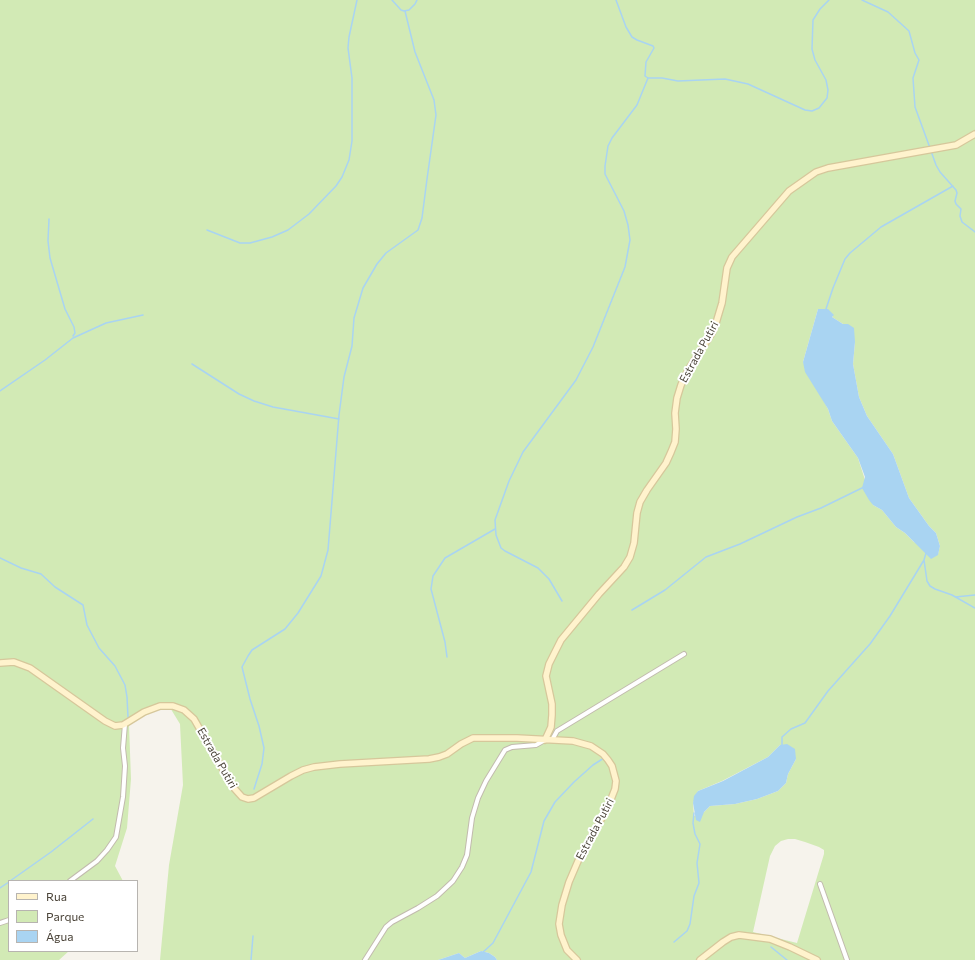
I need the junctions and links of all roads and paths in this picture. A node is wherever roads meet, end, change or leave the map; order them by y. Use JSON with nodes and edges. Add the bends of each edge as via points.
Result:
{"nodes":[{"id":1,"x":975,"y":134,"type":"edge"},
{"id":2,"x":684,"y":654,"type":"dead end"},
{"id":3,"x":0,"y":664,"type":"edge"},
{"id":4,"x":125,"y":724,"type":"junction"},
{"id":5,"x":545,"y":740,"type":"junction"},
{"id":6,"x":552,"y":740,"type":"junction"},
{"id":7,"x":71,"y":880,"type":"edge"},
{"id":8,"x":820,"y":884,"type":"dead end"},
{"id":9,"x":365,"y":960,"type":"edge"},
{"id":10,"x":578,"y":960,"type":"edge"},
{"id":11,"x":700,"y":960,"type":"edge"},
{"id":12,"x":817,"y":960,"type":"edge"},
{"id":13,"x":847,"y":960,"type":"edge"}],
"edges":[{"from":1,"to":5,"type":"street","name":"Estrada Putiri","via":[[956,145],[816,172],[789,191],[732,257],[727,268],[716,323],[681,385],[675,413],[675,442],[666,463],[640,502],[630,557],[561,640],[548,664],[546,676],[552,715],[551,727]]},
{"from":2,"to":6,"type":"street","via":[[557,731]]},
{"from":3,"to":4,"type":"street","via":[[14,662],[30,668],[105,721],[115,726]]},
{"from":4,"to":5,"type":"street","name":"Estrada Putiri","via":[[160,706],[173,706],[184,710],[194,719],[233,787],[242,797],[248,799],[303,770],[314,767],[434,758],[447,754],[473,738]]},
{"from":4,"to":7,"type":"street","via":[[123,797],[116,837],[98,861]]},
{"from":5,"to":6,"type":"street","name":"Estrada Putiri"},
{"from":5,"to":9,"type":"street","via":[[505,750],[478,798],[472,818],[467,854],[453,881],[437,896],[386,927]]},
{"from":6,"to":10,"type":"street","name":"Estrada Putiri","via":[[584,743],[597,749],[612,766],[616,781],[608,806],[578,861],[562,905],[559,924],[561,935],[567,950]]},
{"from":8,"to":13,"type":"street"},
{"from":11,"to":12,"type":"street","via":[[731,937],[739,935],[770,940]]}]}
